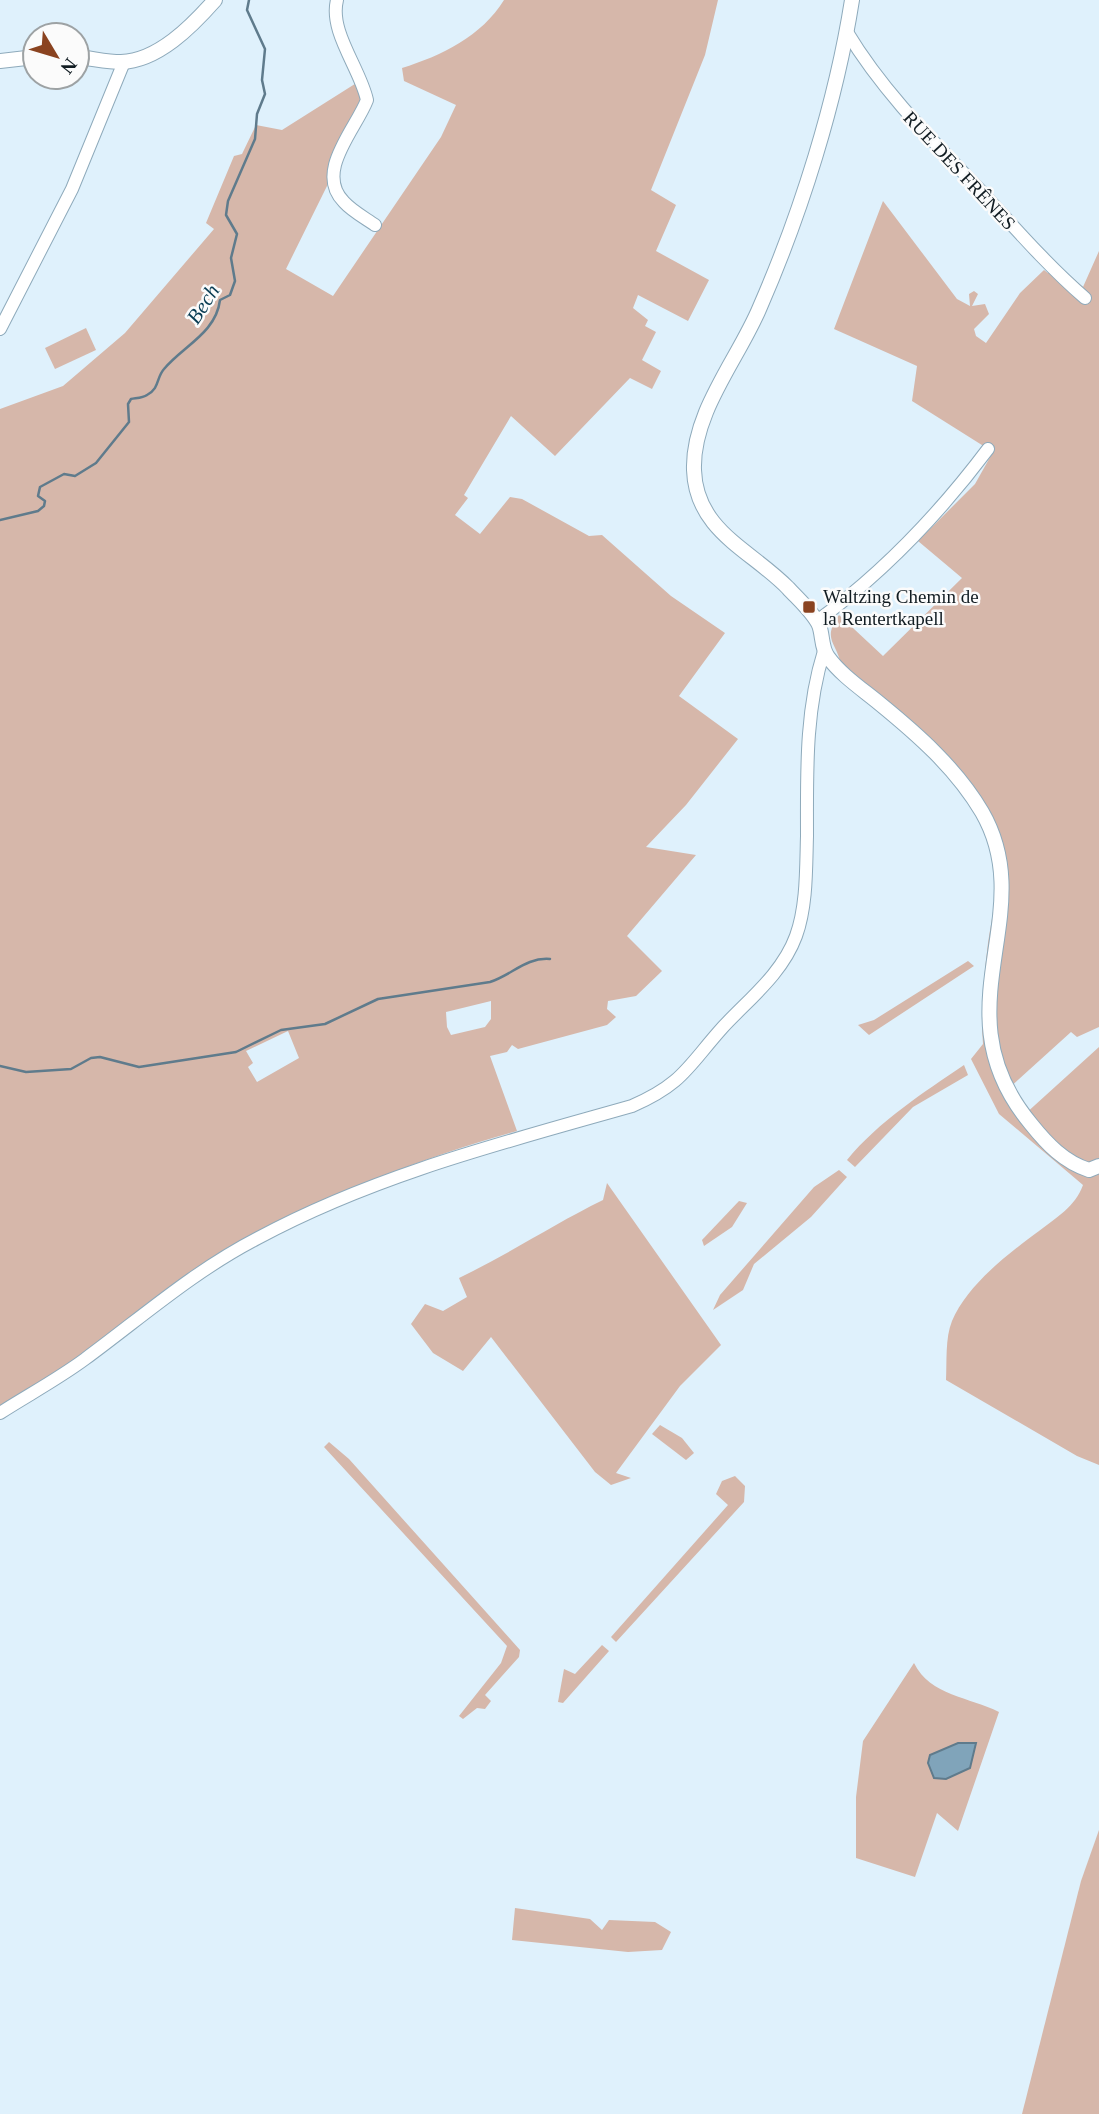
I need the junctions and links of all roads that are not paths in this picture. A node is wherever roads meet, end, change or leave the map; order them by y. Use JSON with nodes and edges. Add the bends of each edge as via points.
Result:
{"nodes":[{"id":1,"x":215,"y":0,"type":"edge"},
{"id":2,"x":337,"y":0,"type":"edge"},
{"id":3,"x":852,"y":0,"type":"edge"},
{"id":4,"x":847,"y":32,"type":"junction"},
{"id":5,"x":91,"y":58,"type":"edge"},
{"id":6,"x":21,"y":59,"type":"edge"},
{"id":7,"x":0,"y":61,"type":"edge"},
{"id":8,"x":124,"y":62,"type":"junction"},
{"id":9,"x":375,"y":225,"type":"dead end"},
{"id":10,"x":1085,"y":298,"type":"dead end"},
{"id":11,"x":0,"y":329,"type":"edge"},
{"id":12,"x":988,"y":449,"type":"dead end"},
{"id":13,"x":817,"y":621,"type":"junction"},
{"id":14,"x":824,"y":651,"type":"junction"},
{"id":15,"x":1099,"y":1166,"type":"edge"},
{"id":16,"x":0,"y":1413,"type":"edge"}],
"edges":[{"from":1,"to":8,"type":"street","via":[[169,43]]},
{"from":2,"to":9,"type":"street","via":[[337,26],[367,100],[338,153],[333,184],[342,201]]},
{"from":3,"to":4,"type":"street"},
{"from":4,"to":10,"type":"street","name":"RUE DES FRÊNES","via":[[866,64],[919,126],[1049,267]]},
{"from":4,"to":13,"type":"street","via":[[813,165],[784,249],[705,417],[693,465],[694,487],[718,530],[786,586]]},
{"from":5,"to":8,"type":"street"},
{"from":6,"to":7,"type":"street"},
{"from":8,"to":11,"type":"street","via":[[77,179]]},
{"from":12,"to":13,"type":"street","via":[[933,518],[862,588]]},
{"from":13,"to":14,"type":"street"},
{"from":14,"to":15,"type":"street","via":[[934,751],[981,810],[1001,864],[1001,902],[987,1011],[997,1069],[1024,1116],[1062,1157],[1089,1170]]},
{"from":14,"to":16,"type":"street","via":[[815,678],[808,742],[807,856],[796,937],[771,978],[679,1080],[632,1106],[457,1156],[351,1194],[259,1237],[194,1274],[83,1361]]}]}
